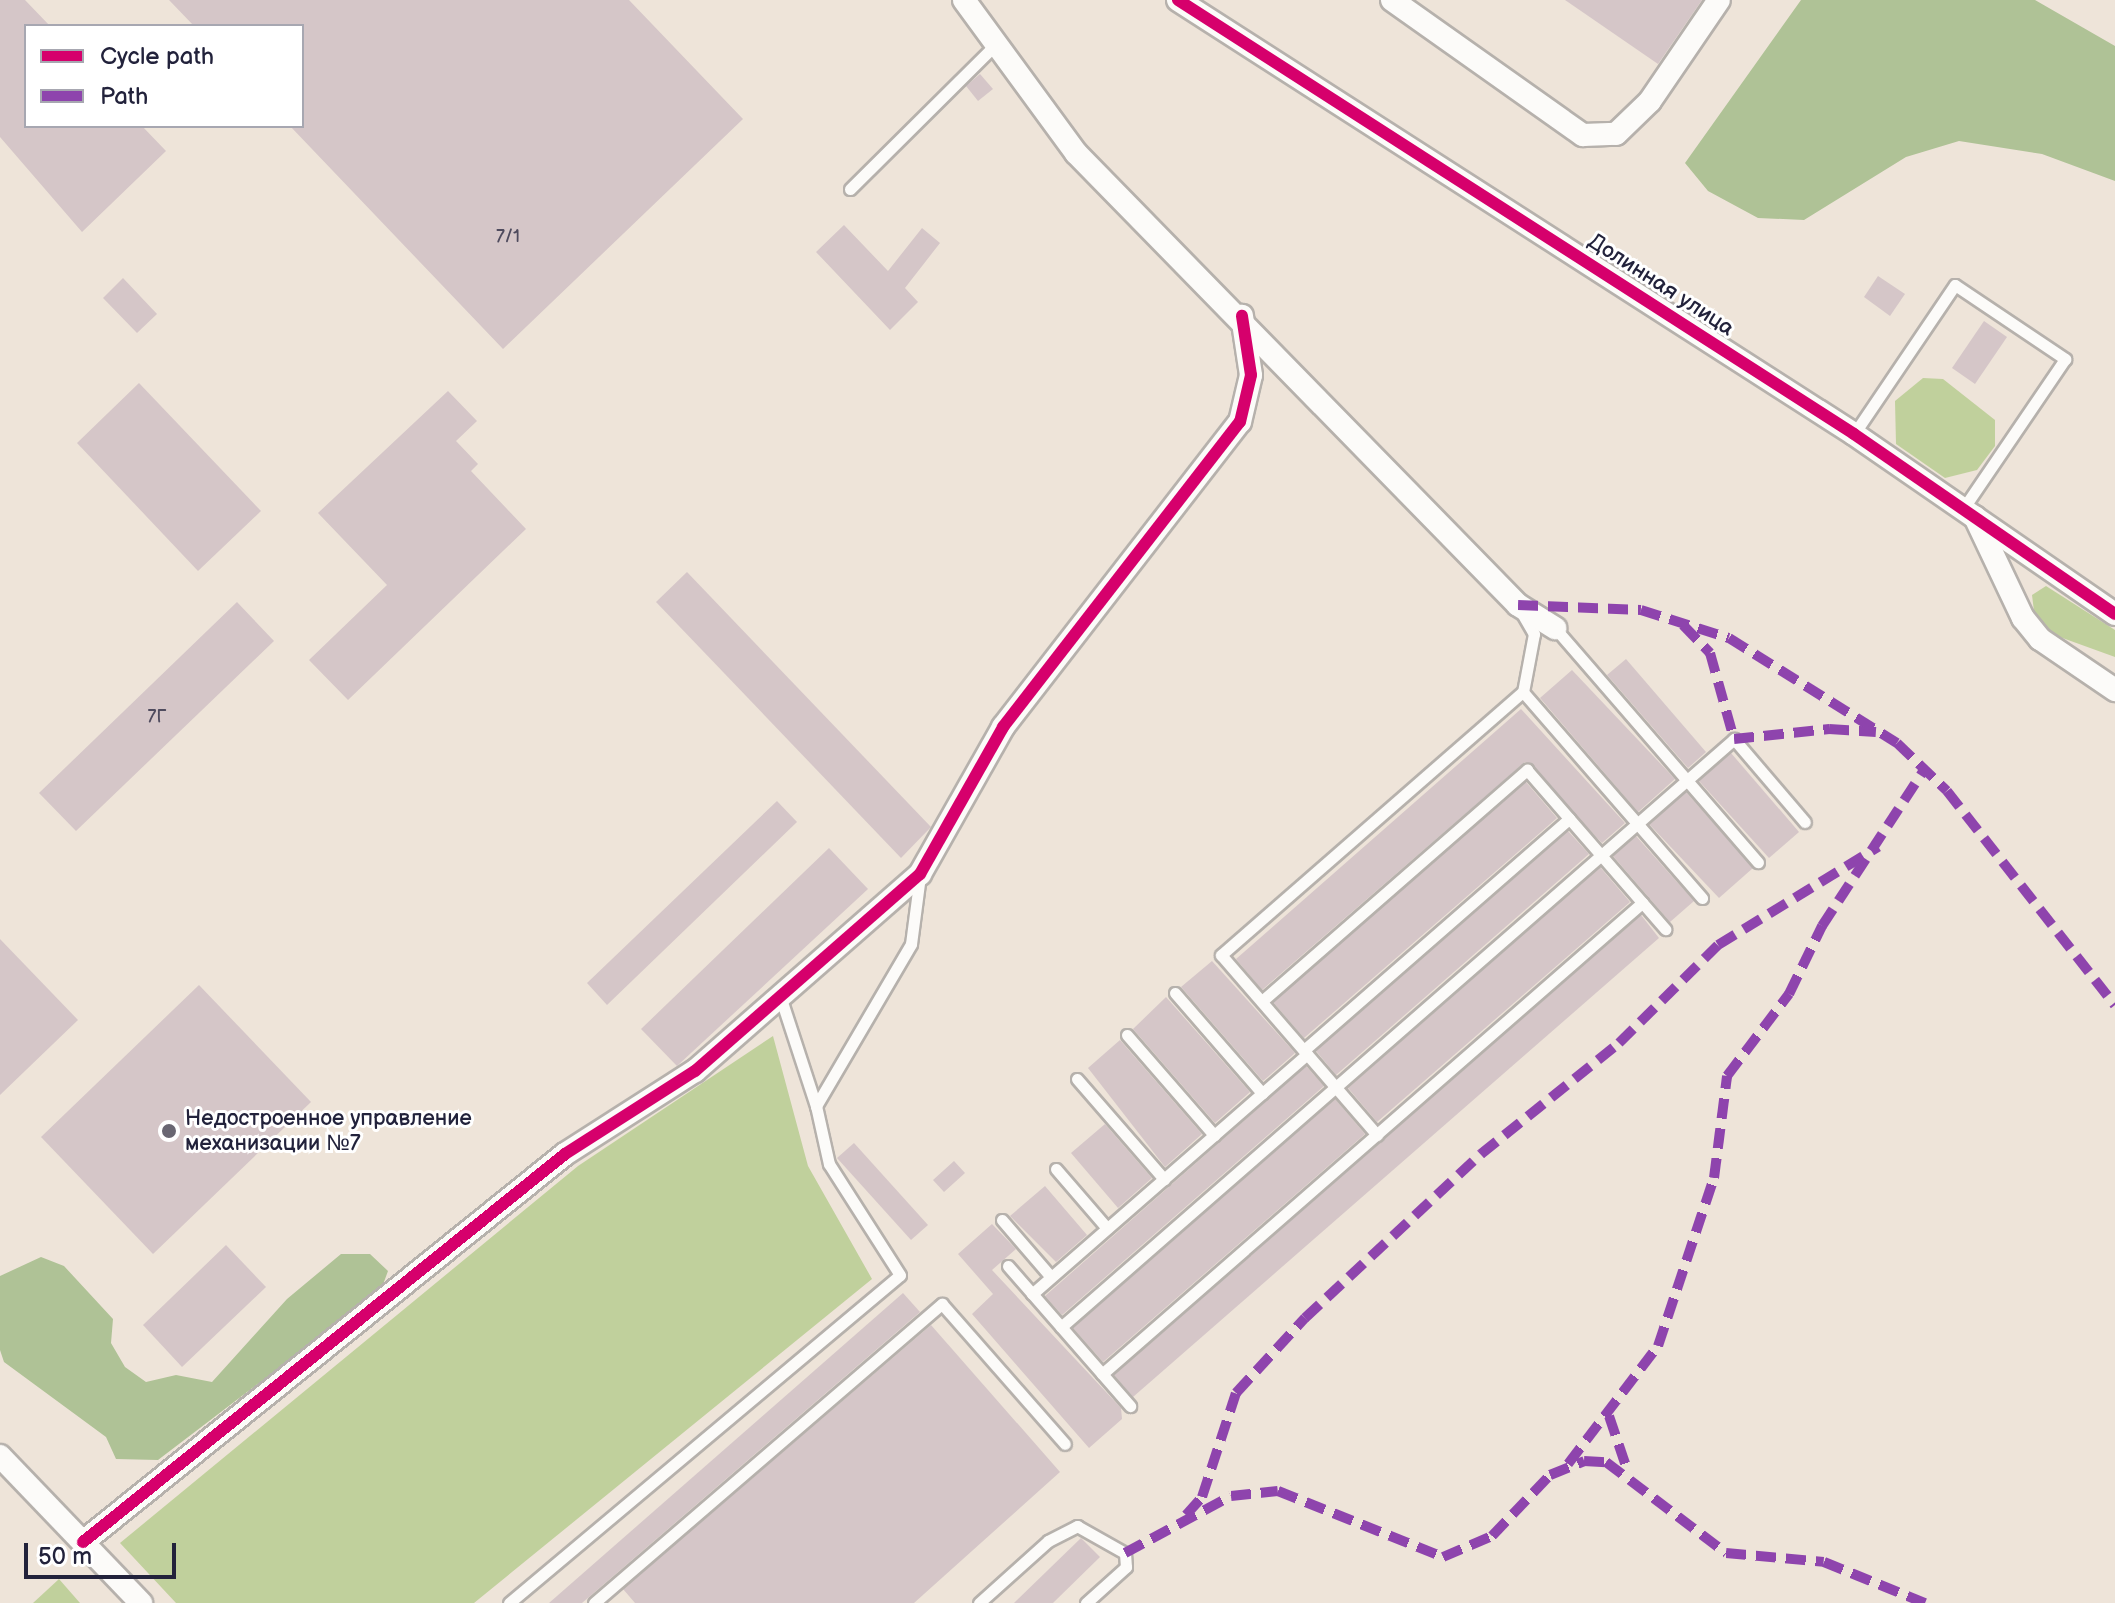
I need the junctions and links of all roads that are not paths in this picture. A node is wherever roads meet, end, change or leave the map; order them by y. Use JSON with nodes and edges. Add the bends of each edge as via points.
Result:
{"nodes":[{"id":1,"x":964,"y":0,"type":"edge"},
{"id":2,"x":1178,"y":0,"type":"edge"},
{"id":3,"x":1392,"y":0,"type":"edge"},
{"id":4,"x":1719,"y":0,"type":"edge"},
{"id":5,"x":996,"y":44,"type":"junction"},
{"id":6,"x":850,"y":189,"type":"dead end"},
{"id":7,"x":1242,"y":316,"type":"junction"},
{"id":8,"x":1854,"y":434,"type":"junction"},
{"id":9,"x":1969,"y":512,"type":"junction"},
{"id":10,"x":1518,"y":605,"type":"junction"},
{"id":11,"x":2115,"y":614,"type":"edge"},
{"id":12,"x":1555,"y":628,"type":"joint"},
{"id":13,"x":2115,"y":690,"type":"edge"},
{"id":14,"x":1523,"y":692,"type":"junction"},
{"id":15,"x":1687,"y":781,"type":"junction"},
{"id":16,"x":1569,"y":819,"type":"junction"},
{"id":17,"x":1805,"y":822,"type":"dead end"},
{"id":18,"x":1637,"y":824,"type":"junction"},
{"id":19,"x":1601,"y":856,"type":"junction"},
{"id":20,"x":1758,"y":862,"type":"dead end"},
{"id":21,"x":920,"y":874,"type":"junction"},
{"id":22,"x":1702,"y":898,"type":"dead end"},
{"id":23,"x":1642,"y":903,"type":"junction"},
{"id":24,"x":1665,"y":929,"type":"dead end"},
{"id":25,"x":1175,"y":993,"type":"dead end"},
{"id":26,"x":781,"y":999,"type":"junction"},
{"id":27,"x":1262,"y":1001,"type":"junction"},
{"id":28,"x":1127,"y":1035,"type":"dead end"},
{"id":29,"x":1306,"y":1052,"type":"junction"},
{"id":30,"x":1077,"y":1079,"type":"dead end"},
{"id":31,"x":1336,"y":1087,"type":"junction"},
{"id":32,"x":1262,"y":1093,"type":"junction"},
{"id":33,"x":816,"y":1106,"type":"junction"},
{"id":34,"x":1214,"y":1135,"type":"junction"},
{"id":35,"x":1377,"y":1135,"type":"junction"},
{"id":36,"x":1056,"y":1169,"type":"dead end"},
{"id":37,"x":1164,"y":1179,"type":"junction"},
{"id":38,"x":1002,"y":1220,"type":"dead end"},
{"id":39,"x":1107,"y":1228,"type":"junction"},
{"id":40,"x":1008,"y":1266,"type":"dead end"},
{"id":41,"x":1051,"y":1277,"type":"junction"},
{"id":42,"x":1032,"y":1294,"type":"junction"},
{"id":43,"x":1061,"y":1327,"type":"junction"},
{"id":44,"x":1102,"y":1374,"type":"junction"},
{"id":45,"x":1130,"y":1406,"type":"dead end"},
{"id":46,"x":1065,"y":1444,"type":"dead end"},
{"id":47,"x":0,"y":1456,"type":"edge"},
{"id":48,"x":83,"y":1542,"type":"junction"},
{"id":49,"x":141,"y":1603,"type":"edge"},
{"id":50,"x":509,"y":1603,"type":"edge"},
{"id":51,"x":594,"y":1603,"type":"edge"},
{"id":52,"x":979,"y":1603,"type":"edge"},
{"id":53,"x":1086,"y":1603,"type":"edge"}],
"edges":[{"from":1,"to":5,"type":"street"},
{"from":2,"to":8,"type":"street","name":"Долинная улица"},
{"from":3,"to":4,"type":"street","via":[[1583,135],[1616,134],[1639,112]]},
{"from":5,"to":6,"type":"lane"},
{"from":5,"to":7,"type":"street","via":[[1076,153]]},
{"from":7,"to":10,"type":"street"},
{"from":7,"to":21,"type":"street","via":[[1251,375],[1240,422],[1003,727]]},
{"from":8,"to":9,"type":"street","name":"Долинная улица"},
{"from":8,"to":9,"type":"lane","via":[[1955,285],[2065,359]]},
{"from":9,"to":11,"type":"street","name":"Долинная улица"},
{"from":9,"to":13,"type":"street","via":[[2032,628]]},
{"from":10,"to":12,"type":"street"},
{"from":10,"to":14,"type":"lane","via":[[1534,634]]},
{"from":12,"to":15,"type":"lane"},
{"from":14,"to":18,"type":"lane"},
{"from":14,"to":27,"type":"lane","via":[[1221,955]]},
{"from":15,"to":17,"type":"lane","via":[[1734,739]]},
{"from":15,"to":18,"type":"lane"},
{"from":15,"to":20,"type":"lane"},
{"from":16,"to":19,"type":"lane"},
{"from":16,"to":27,"type":"lane","via":[[1527,770]]},
{"from":16,"to":29,"type":"lane"},
{"from":18,"to":19,"type":"lane"},
{"from":18,"to":22,"type":"lane"},
{"from":19,"to":23,"type":"lane"},
{"from":19,"to":31,"type":"lane"},
{"from":21,"to":26,"type":"street"},
{"from":21,"to":33,"type":"lane","via":[[911,944]]},
{"from":23,"to":24,"type":"lane"},
{"from":23,"to":35,"type":"lane"},
{"from":25,"to":32,"type":"lane"},
{"from":26,"to":33,"type":"lane"},
{"from":26,"to":48,"type":"street","via":[[695,1071],[565,1154]]},
{"from":27,"to":29,"type":"lane"},
{"from":28,"to":34,"type":"lane"},
{"from":29,"to":31,"type":"lane"},
{"from":29,"to":32,"type":"lane"},
{"from":30,"to":37,"type":"lane"},
{"from":31,"to":35,"type":"lane"},
{"from":31,"to":43,"type":"lane"},
{"from":32,"to":34,"type":"lane"},
{"from":33,"to":50,"type":"lane","via":[[829,1164],[900,1275]]},
{"from":34,"to":37,"type":"lane"},
{"from":35,"to":44,"type":"lane"},
{"from":36,"to":39,"type":"lane"},
{"from":37,"to":39,"type":"lane"},
{"from":38,"to":41,"type":"lane"},
{"from":39,"to":41,"type":"lane"},
{"from":40,"to":42,"type":"lane"},
{"from":41,"to":42,"type":"lane"},
{"from":42,"to":43,"type":"lane"},
{"from":43,"to":44,"type":"lane"},
{"from":44,"to":45,"type":"lane"},
{"from":46,"to":51,"type":"lane","via":[[942,1304]]},
{"from":47,"to":48,"type":"street"},
{"from":48,"to":49,"type":"street"},
{"from":52,"to":53,"type":"lane","via":[[1048,1541],[1077,1526],[1125,1553],[1126,1567]]}]}
